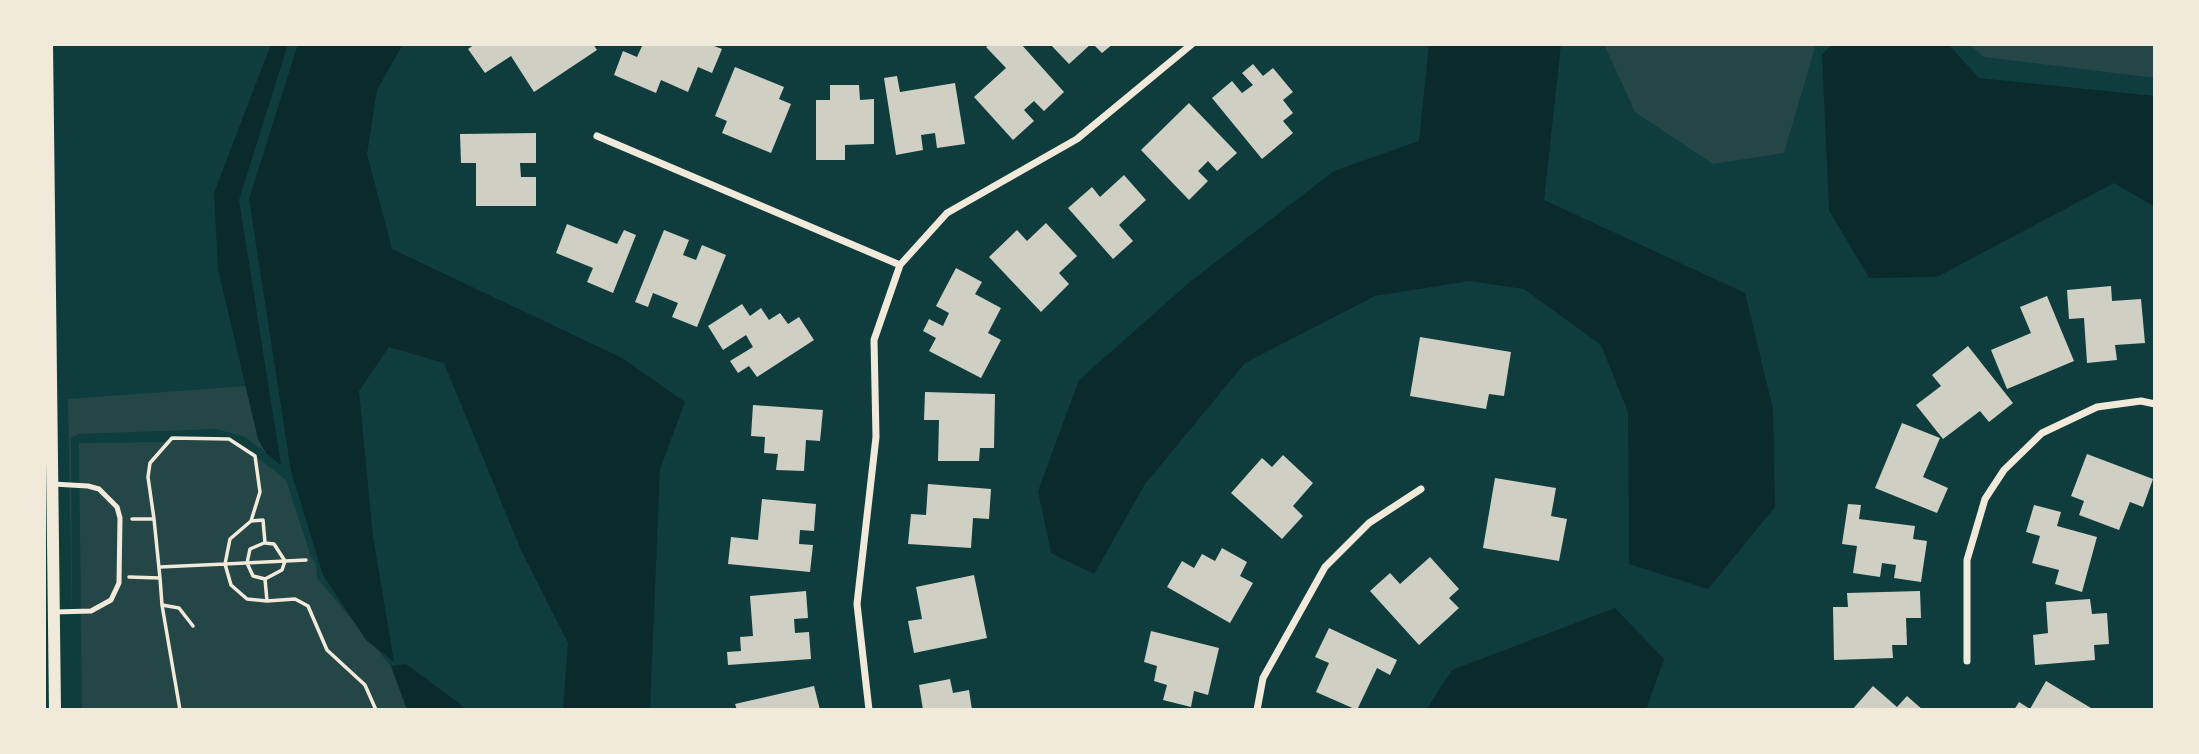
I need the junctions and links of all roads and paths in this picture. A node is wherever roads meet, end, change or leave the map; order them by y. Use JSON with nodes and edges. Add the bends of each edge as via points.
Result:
{"nodes":[{"id":1,"x":47,"y":44,"type":"edge"},
{"id":2,"x":1192,"y":44,"type":"edge"},
{"id":3,"x":597,"y":136,"type":"dead end"},
{"id":4,"x":900,"y":265,"type":"junction"},
{"id":5,"x":2155,"y":404,"type":"edge"},
{"id":6,"x":53,"y":484,"type":"junction"},
{"id":7,"x":1421,"y":489,"type":"dead end"},
{"id":8,"x":120,"y":518,"type":"junction"},
{"id":9,"x":154,"y":519,"type":"junction"},
{"id":10,"x":251,"y":521,"type":"junction"},
{"id":11,"x":265,"y":543,"type":"junction"},
{"id":12,"x":306,"y":560,"type":"dead end"},
{"id":13,"x":285,"y":561,"type":"junction"},
{"id":14,"x":247,"y":563,"type":"junction"},
{"id":15,"x":225,"y":564,"type":"junction"},
{"id":16,"x":160,"y":568,"type":"junction"},
{"id":17,"x":119,"y":577,"type":"junction"},
{"id":18,"x":160,"y":579,"type":"junction"},
{"id":19,"x":265,"y":579,"type":"junction"},
{"id":20,"x":49,"y":580,"type":"edge"},
{"id":21,"x":267,"y":601,"type":"junction"},
{"id":22,"x":162,"y":605,"type":"junction"},
{"id":23,"x":55,"y":612,"type":"junction"},
{"id":24,"x":193,"y":626,"type":"dead end"},
{"id":25,"x":49,"y":641,"type":"edge"},
{"id":26,"x":1967,"y":661,"type":"dead end"},
{"id":27,"x":55,"y":710,"type":"edge"},
{"id":28,"x":180,"y":710,"type":"edge"},
{"id":29,"x":376,"y":710,"type":"edge"},
{"id":30,"x":869,"y":710,"type":"edge"},
{"id":31,"x":1257,"y":710,"type":"edge"}],
"edges":[{"from":1,"to":6,"type":"street"},
{"from":2,"to":4,"type":"street","via":[[1077,139],[947,213]]},
{"from":3,"to":4,"type":"street"},
{"from":4,"to":30,"type":"street","via":[[874,340],[876,437],[857,604]]},
{"from":5,"to":26,"type":"street","via":[[2141,401],[2097,407],[2042,433],[2004,470],[1985,499],[1967,560]]},
{"from":6,"to":8,"type":"lane","via":[[99,489],[117,507]]},
{"from":6,"to":20,"type":"street"},
{"from":7,"to":31,"type":"street","via":[[1370,523],[1325,567],[1263,678]]},
{"from":8,"to":9,"type":"path"},
{"from":8,"to":17,"type":"lane"},
{"from":9,"to":10,"type":"path","via":[[150,463],[172,438],[207,437],[229,439],[255,456],[260,492]]},
{"from":9,"to":16,"type":"path"},
{"from":10,"to":11,"type":"path","via":[[263,520]]},
{"from":10,"to":15,"type":"path","via":[[230,539]]},
{"from":11,"to":13,"type":"path","via":[[274,544]]},
{"from":11,"to":14,"type":"path","via":[[250,549]]},
{"from":12,"to":13,"type":"path"},
{"from":13,"to":14,"type":"path"},
{"from":13,"to":19,"type":"path","via":[[282,570]]},
{"from":14,"to":15,"type":"path"},
{"from":14,"to":19,"type":"path","via":[[253,576]]},
{"from":15,"to":16,"type":"path"},
{"from":15,"to":21,"type":"path","via":[[231,585],[247,599]]},
{"from":16,"to":18,"type":"path"},
{"from":17,"to":18,"type":"path"},
{"from":17,"to":23,"type":"lane","via":[[111,600],[102,607]]},
{"from":18,"to":22,"type":"path"},
{"from":19,"to":21,"type":"path"},
{"from":20,"to":23,"type":"street"},
{"from":21,"to":29,"type":"path","via":[[295,599],[308,606],[327,650],[365,685]]},
{"from":22,"to":24,"type":"path","via":[[179,608]]},
{"from":22,"to":28,"type":"path"},
{"from":23,"to":25,"type":"street"},
{"from":25,"to":27,"type":"street"}]}
